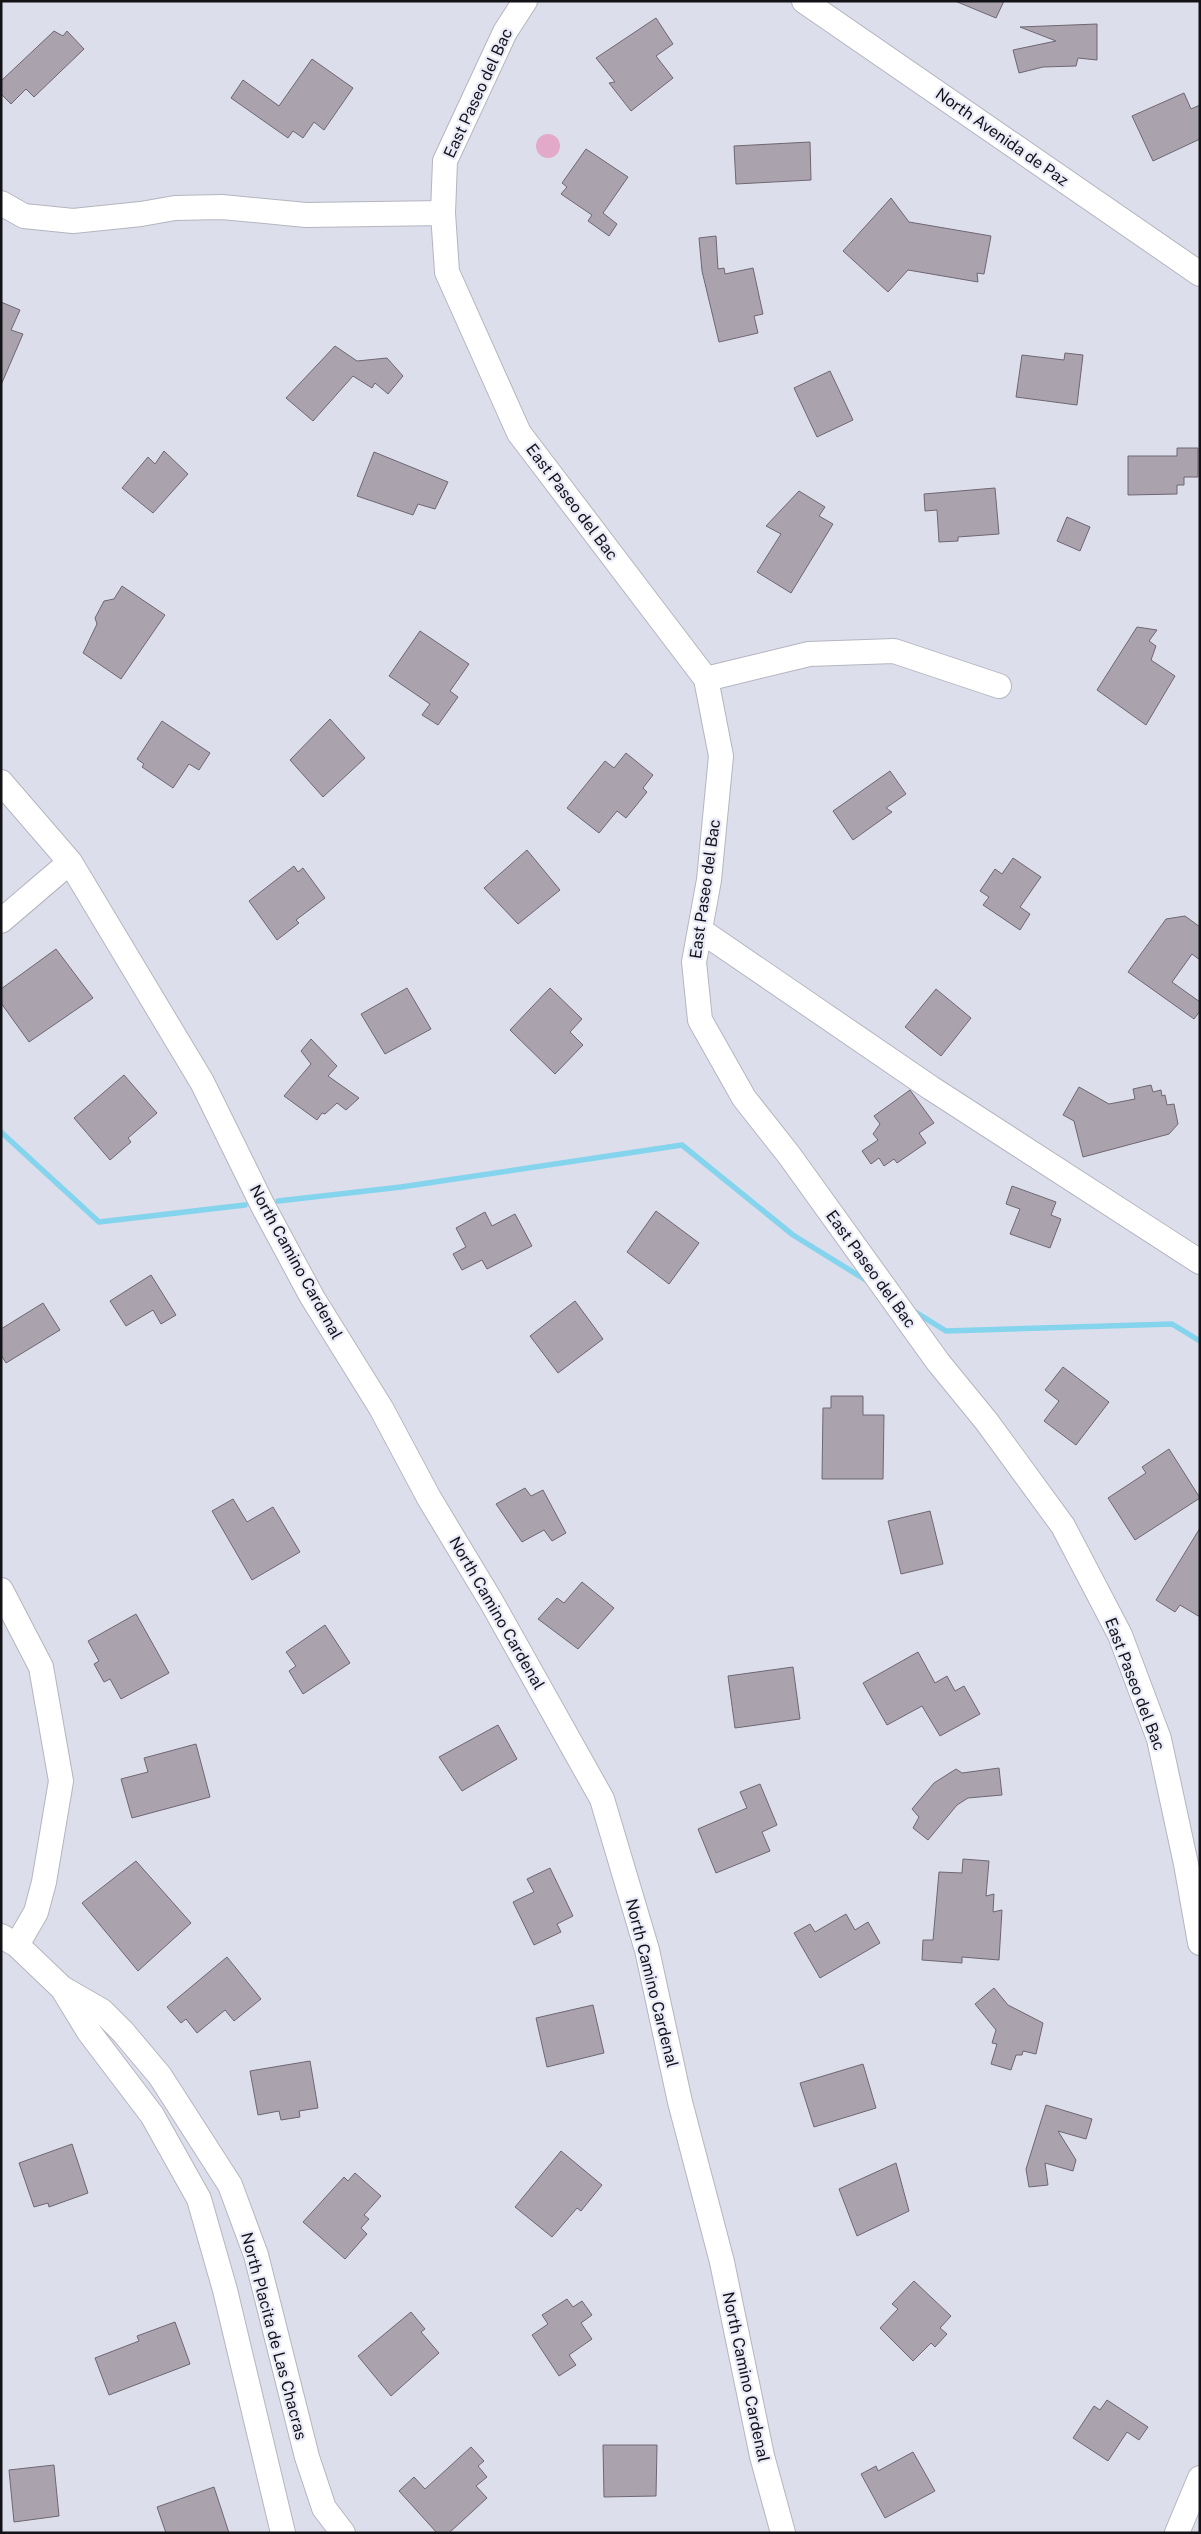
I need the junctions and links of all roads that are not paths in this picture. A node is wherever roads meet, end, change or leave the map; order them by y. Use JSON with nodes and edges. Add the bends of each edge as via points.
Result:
{"nodes":[{"id":1,"x":525,"y":1,"type":"edge"},
{"id":2,"x":804,"y":1,"type":"edge"},
{"id":3,"x":1,"y":203,"type":"edge"},
{"id":4,"x":443,"y":213,"type":"junction"},
{"id":5,"x":1200,"y":274,"type":"edge"},
{"id":6,"x":706,"y":679,"type":"junction"},
{"id":7,"x":999,"y":686,"type":"dead end"},
{"id":8,"x":1,"y":782,"type":"edge"},
{"id":9,"x":70,"y":862,"type":"junction"},
{"id":10,"x":1,"y":921,"type":"edge"},
{"id":11,"x":700,"y":930,"type":"junction"},
{"id":12,"x":1200,"y":1262,"type":"edge"},
{"id":13,"x":1,"y":1590,"type":"edge"},
{"id":14,"x":9,"y":1940,"type":"edge"},
{"id":15,"x":1200,"y":1943,"type":"edge"},
{"id":16,"x":62,"y":1988,"type":"junction"},
{"id":17,"x":1200,"y":2478,"type":"edge"},
{"id":18,"x":283,"y":2533,"type":"edge"},
{"id":19,"x":343,"y":2533,"type":"edge"},
{"id":20,"x":783,"y":2533,"type":"edge"},
{"id":21,"x":1177,"y":2533,"type":"edge"}],
"edges":[{"from":1,"to":4,"type":"street","name":"East Paseo del Bac","via":[[505,32],[445,160]]},
{"from":2,"to":5,"type":"street","name":"North Avenida de Paz"},
{"from":3,"to":4,"type":"street","via":[[24,216],[73,221],[175,208],[222,207],[306,215]]},
{"from":4,"to":6,"type":"street","name":"East Paseo del Bac","via":[[447,272],[519,433]]},
{"from":6,"to":7,"type":"street","via":[[809,654],[894,651]]},
{"from":6,"to":11,"type":"street","name":"East Paseo del Bac","via":[[721,756],[709,880]]},
{"from":8,"to":9,"type":"street","name":"North Camino Cardenal"},
{"from":9,"to":10,"type":"street"},
{"from":9,"to":20,"type":"street","name":"North Camino Cardenal","via":[[202,1082],[312,1297],[381,1408],[428,1498],[491,1601],[602,1799],[647,1950],[680,2102],[722,2262],[762,2456]]},
{"from":11,"to":12,"type":"street","via":[[932,1088]]},
{"from":11,"to":15,"type":"street","name":"East Paseo del Bac","via":[[694,962],[700,1020],[744,1098],[1063,1526],[1120,1635],[1160,1739]]},
{"from":13,"to":14,"type":"street","via":[[41,1667],[61,1781],[36,1912]]},
{"from":14,"to":16,"type":"street","name":"North Placita de Las Chacras"},
{"from":16,"to":18,"type":"street","name":"North Placita de Las Chacras","via":[[90,2032],[152,2115],[198,2198],[225,2290]]},
{"from":16,"to":19,"type":"street","name":"North Placita de Las Chacras","via":[[102,2011],[160,2076],[230,2185],[256,2255],[307,2457],[324,2508]]},
{"from":17,"to":21,"type":"street"}]}
